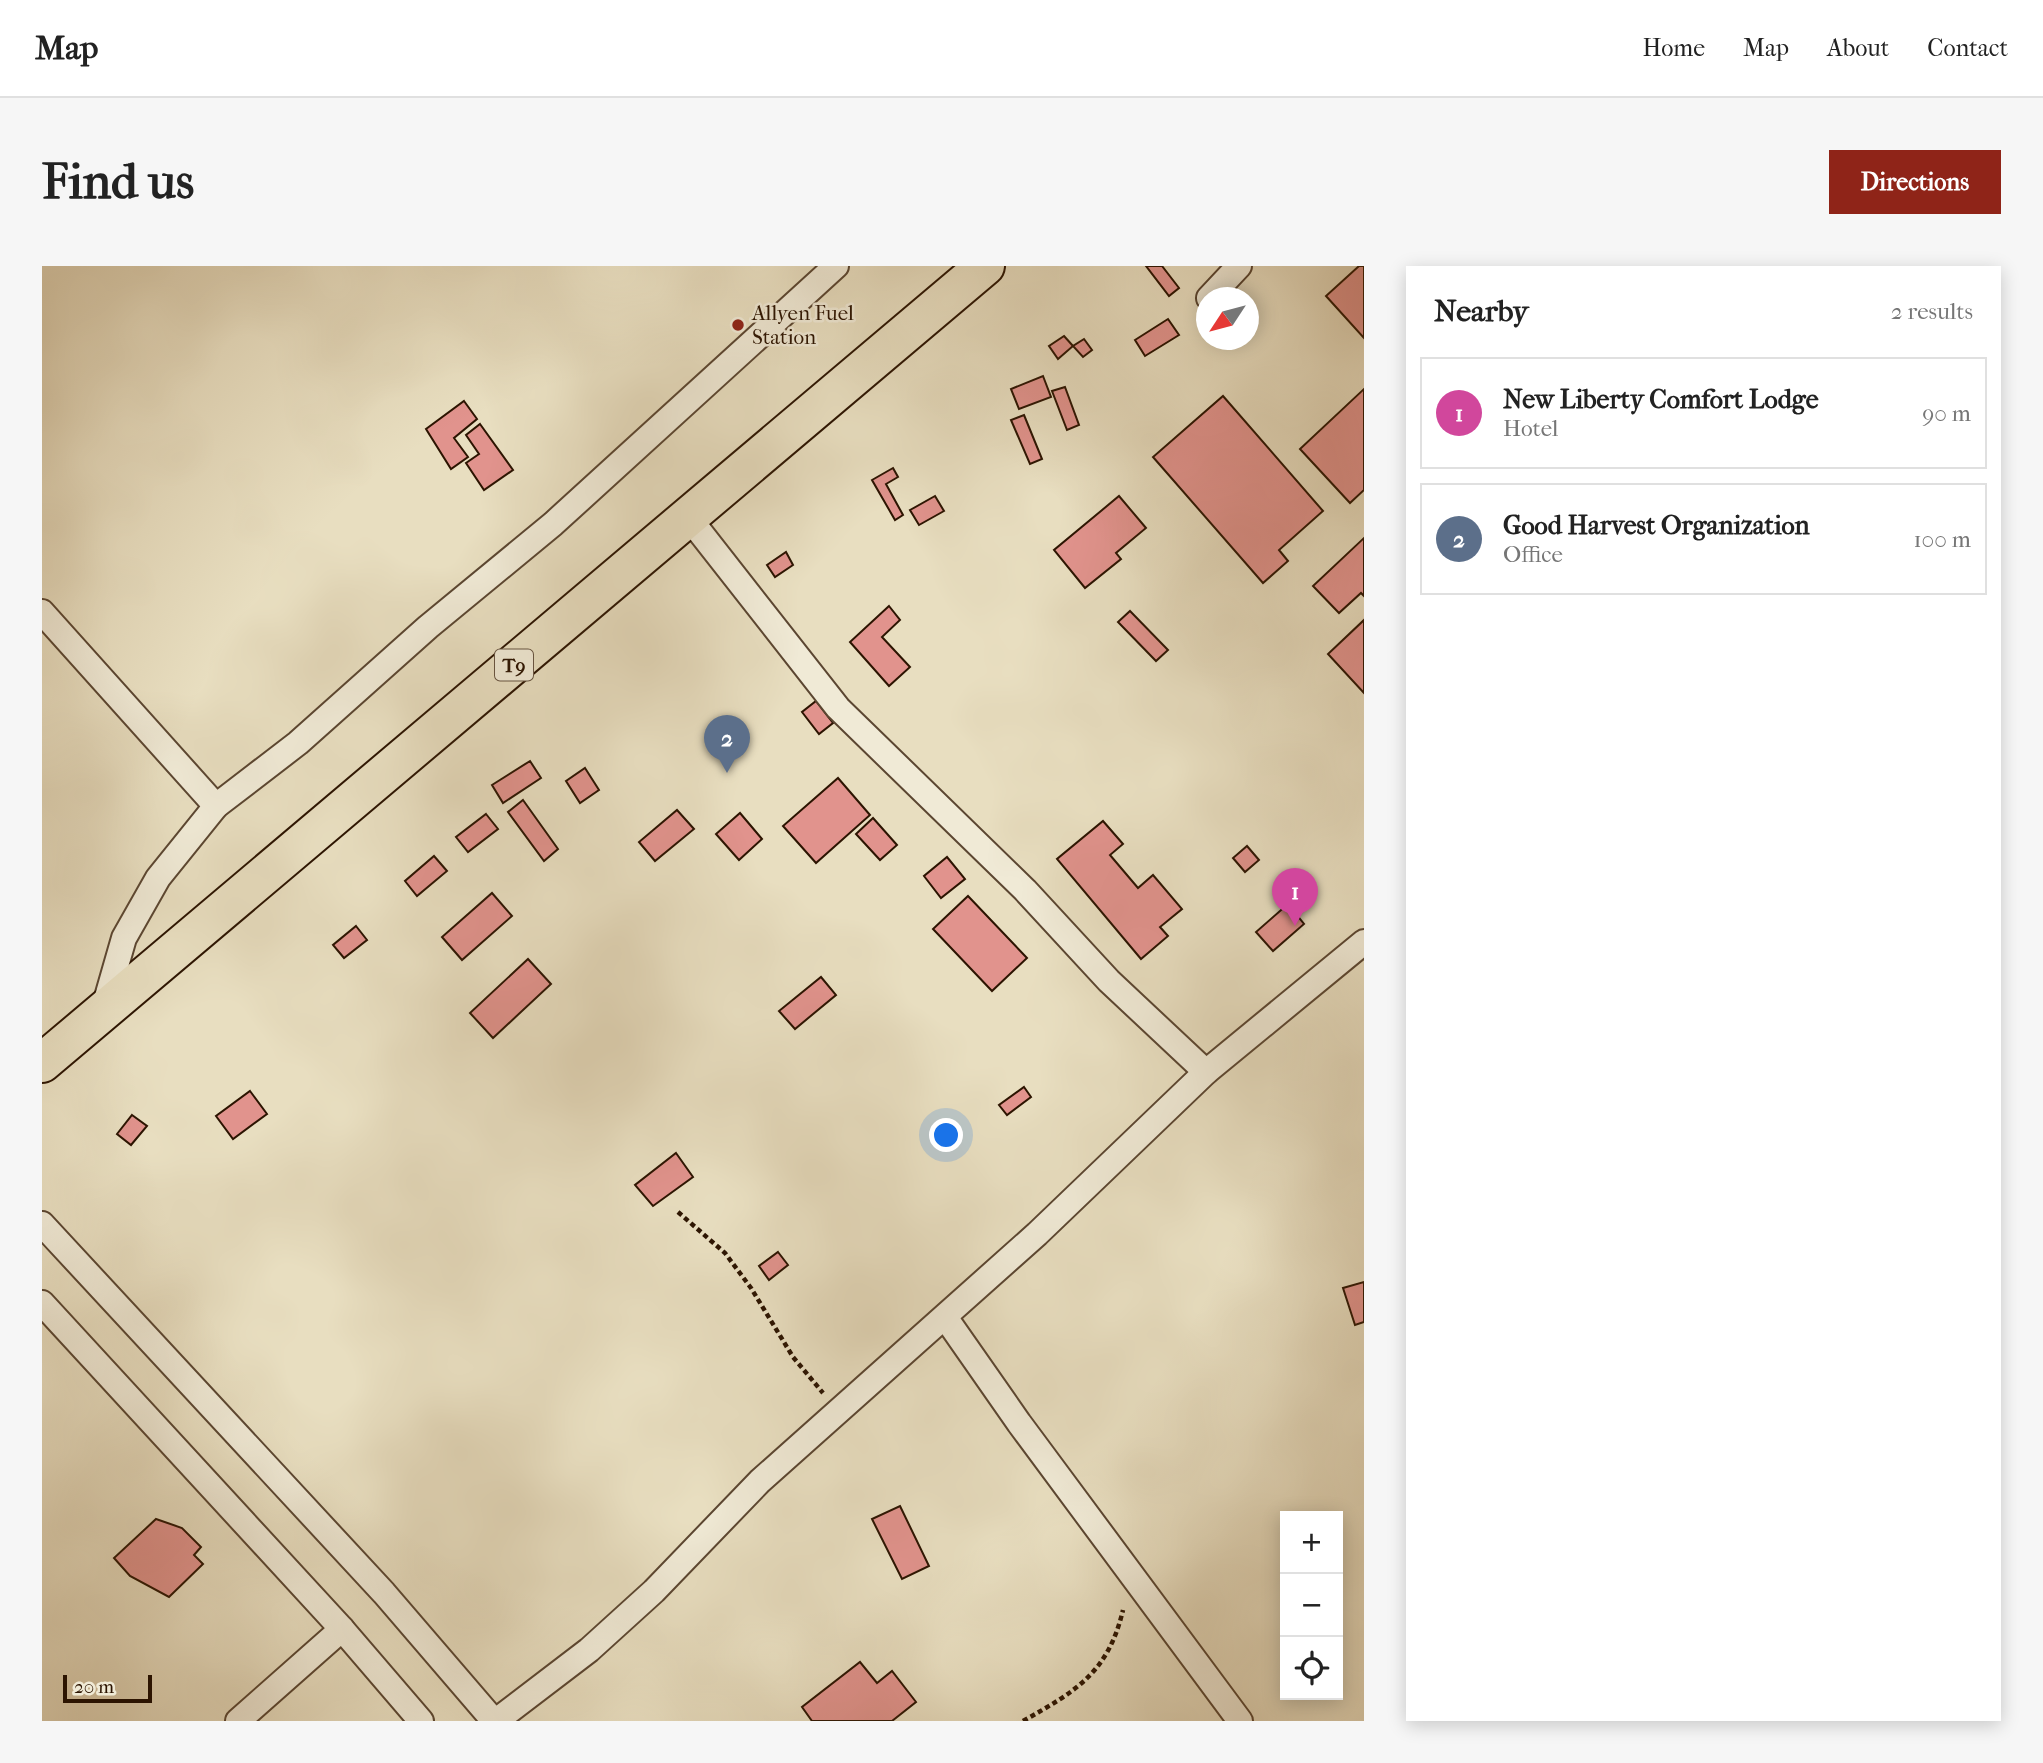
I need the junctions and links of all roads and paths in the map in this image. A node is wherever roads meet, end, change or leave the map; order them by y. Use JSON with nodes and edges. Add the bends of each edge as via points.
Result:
{"nodes":[{"id":1,"x":836,"y":266,"type":"edge"},
{"id":2,"x":985,"y":266,"type":"edge"},
{"id":3,"x":1239,"y":266,"type":"edge"},
{"id":4,"x":1219,"y":287,"type":"edge"},
{"id":5,"x":689,"y":518,"type":"junction"},
{"id":6,"x":42,"y":612,"type":"edge"},
{"id":7,"x":216,"y":807,"type":"junction"},
{"id":8,"x":1364,"y":942,"type":"edge"},
{"id":9,"x":102,"y":1012,"type":"junction"},
{"id":10,"x":42,"y":1063,"type":"edge"},
{"id":11,"x":1206,"y":1072,"type":"junction"},
{"id":12,"x":678,"y":1212,"type":"dead end"},
{"id":13,"x":42,"y":1224,"type":"edge"},
{"id":14,"x":42,"y":1303,"type":"edge"},
{"id":15,"x":945,"y":1317,"type":"junction"},
{"id":16,"x":839,"y":1412,"type":"junction"},
{"id":17,"x":1131,"y":1574,"type":"junction"},
{"id":18,"x":342,"y":1629,"type":"junction"},
{"id":19,"x":238,"y":1721,"type":"edge"},
{"id":20,"x":421,"y":1721,"type":"edge"},
{"id":21,"x":495,"y":1721,"type":"edge"},
{"id":22,"x":1023,"y":1721,"type":"edge"},
{"id":23,"x":1240,"y":1721,"type":"edge"}],
"edges":[{"from":1,"to":7,"type":"street","via":[[553,524],[298,743]]},
{"from":2,"to":5,"type":"highway","number":"T9"},
{"from":3,"to":4,"type":"street"},
{"from":5,"to":9,"type":"highway","number":"T9"},
{"from":5,"to":11,"type":"street","via":[[838,708],[1024,890],[1109,981]]},
{"from":6,"to":7,"type":"street"},
{"from":7,"to":9,"type":"street","via":[[158,878],[124,938]]},
{"from":8,"to":11,"type":"street"},
{"from":9,"to":10,"type":"highway","number":"T9"},
{"from":11,"to":15,"type":"street"},
{"from":12,"to":16,"type":"path","via":[[725,1253],[793,1357]]},
{"from":13,"to":21,"type":"street","via":[[384,1593]]},
{"from":14,"to":18,"type":"street"},
{"from":15,"to":16,"type":"street"},
{"from":15,"to":17,"type":"street"},
{"from":16,"to":21,"type":"street","via":[[760,1481],[654,1591],[589,1650]]},
{"from":17,"to":22,"type":"path","via":[[1109,1653],[1089,1678]]},
{"from":17,"to":23,"type":"street"},
{"from":18,"to":19,"type":"street"},
{"from":18,"to":20,"type":"street"}]}
